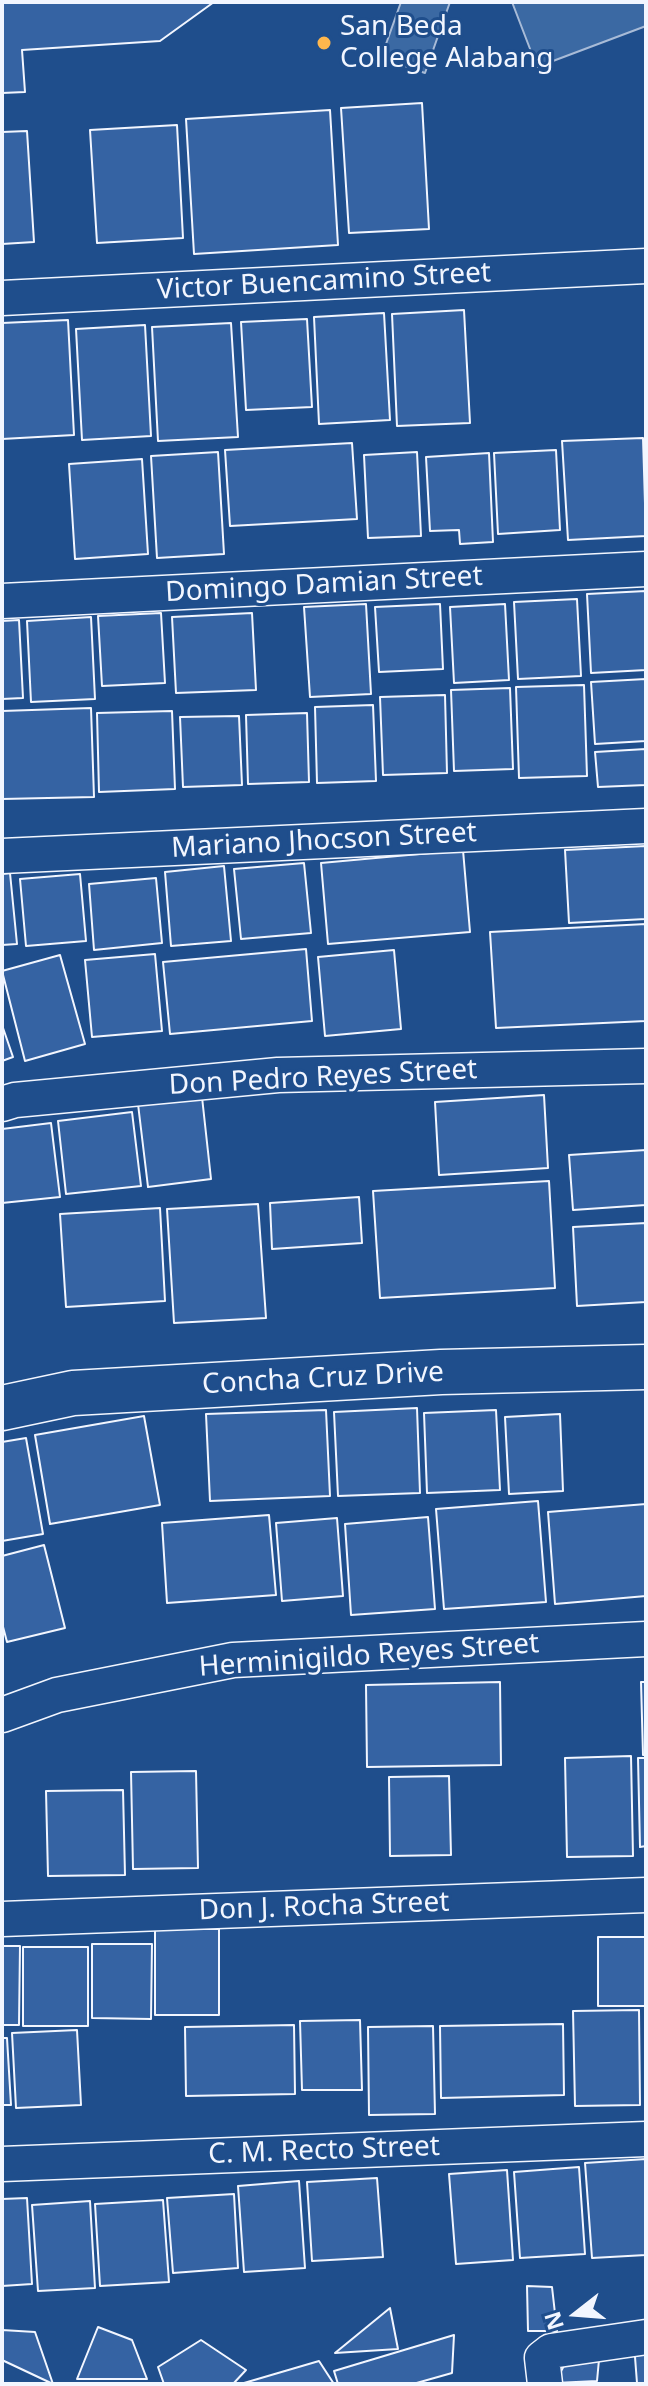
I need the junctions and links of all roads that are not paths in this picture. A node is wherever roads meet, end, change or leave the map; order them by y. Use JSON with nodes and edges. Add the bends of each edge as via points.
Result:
{"nodes":[{"id":1,"x":646,"y":266,"type":"edge"},
{"id":2,"x":2,"y":298,"type":"edge"},
{"id":3,"x":646,"y":569,"type":"edge"},
{"id":4,"x":2,"y":601,"type":"edge"},
{"id":5,"x":646,"y":826,"type":"edge"},
{"id":6,"x":2,"y":856,"type":"edge"},
{"id":7,"x":646,"y":1066,"type":"edge"},
{"id":8,"x":2,"y":1104,"type":"edge"},
{"id":9,"x":646,"y":1367,"type":"edge"},
{"id":10,"x":2,"y":1408,"type":"edge"},
{"id":11,"x":646,"y":1639,"type":"edge"},
{"id":12,"x":2,"y":1715,"type":"edge"},
{"id":13,"x":646,"y":1895,"type":"edge"},
{"id":14,"x":2,"y":1919,"type":"edge"},
{"id":15,"x":646,"y":2139,"type":"edge"},
{"id":16,"x":2,"y":2164,"type":"edge"},
{"id":17,"x":646,"y":2337,"type":"edge"},
{"id":18,"x":545,"y":2384,"type":"edge"}],
"edges":[{"from":1,"to":2,"type":"street","name":"Victor Buencamino Street"},
{"from":3,"to":4,"type":"street","name":"Domingo Damian Street"},
{"from":5,"to":6,"type":"street","name":"Mariano Jhocson Street"},
{"from":7,"to":8,"type":"street","name":"Don Pedro Reyes Street","via":[[278,1075]]},
{"from":9,"to":10,"type":"street","name":"Concha Cruz Drive","via":[[441,1372],[89,1392]]},
{"from":11,"to":12,"type":"street","name":"Herminigildo Reyes Street","via":[[233,1660],[57,1695]]},
{"from":13,"to":14,"type":"street","name":"Don J. Rocha Street"},
{"from":15,"to":16,"type":"street","name":"C. M. Recto Street"},
{"from":17,"to":18,"type":"street","via":[[551,2351],[542,2358]]}]}
